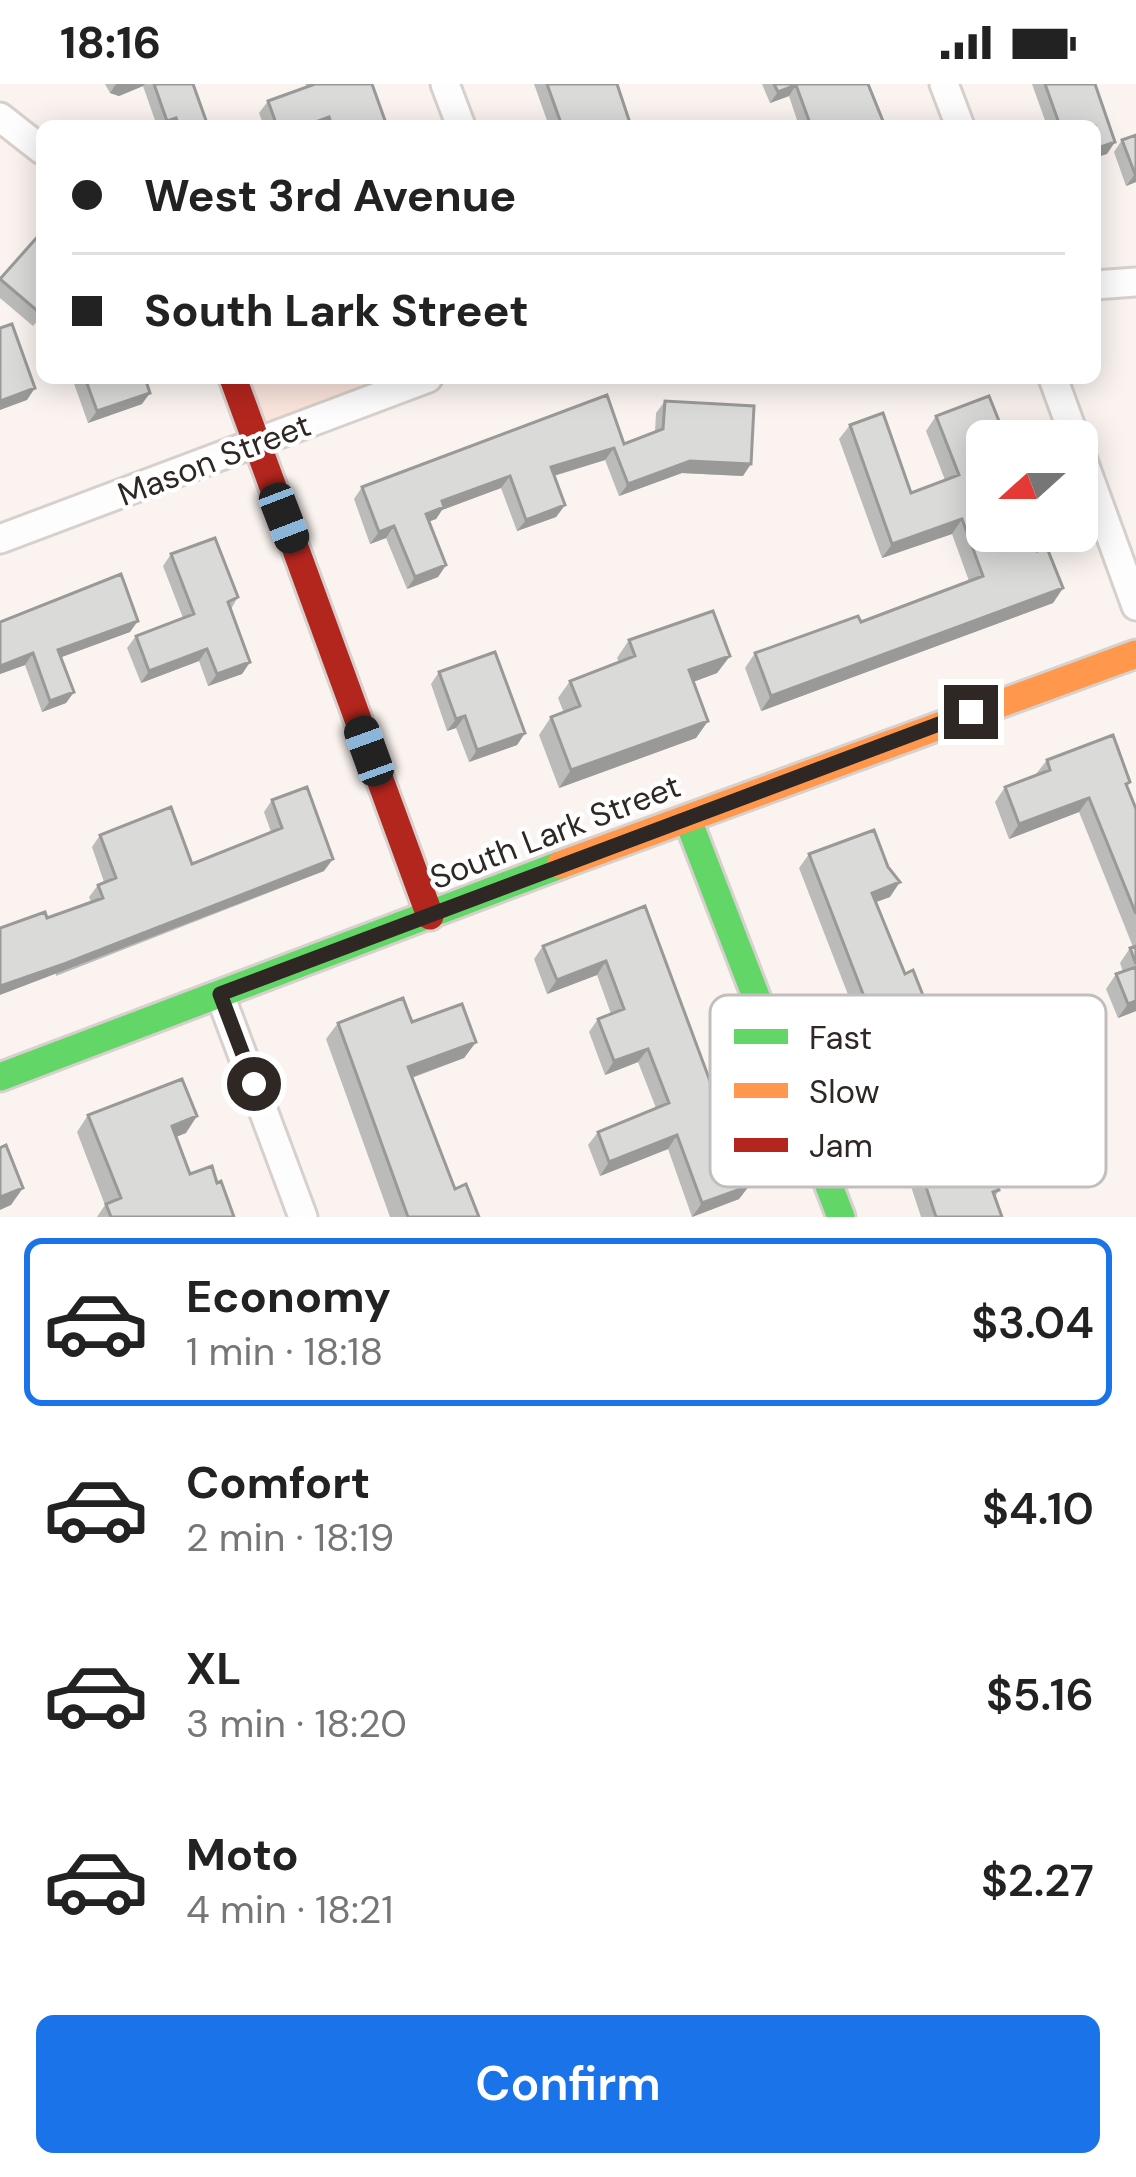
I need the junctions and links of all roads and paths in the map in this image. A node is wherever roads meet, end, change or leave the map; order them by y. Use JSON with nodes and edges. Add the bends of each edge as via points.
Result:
{"nodes":[{"id":1,"x":445,"y":84,"type":"edge"},
{"id":2,"x":944,"y":84,"type":"edge"},
{"id":3,"x":0,"y":117,"type":"edge"},
{"id":4,"x":459,"y":120,"type":"edge"},
{"id":5,"x":958,"y":120,"type":"edge"},
{"id":6,"x":36,"y":145,"type":"edge"},
{"id":7,"x":1136,"y":281,"type":"edge"},
{"id":8,"x":1101,"y":284,"type":"edge"},
{"id":9,"x":235,"y":384,"type":"edge"},
{"id":10,"x":412,"y":384,"type":"edge"},
{"id":11,"x":1055,"y":384,"type":"edge"},
{"id":12,"x":1068,"y":420,"type":"edge"},
{"id":13,"x":257,"y":444,"type":"junction"},
{"id":14,"x":1098,"y":502,"type":"edge"},
{"id":15,"x":0,"y":539,"type":"edge"},
{"id":16,"x":1136,"y":606,"type":"edge"},
{"id":17,"x":1136,"y":654,"type":"edge"},
{"id":18,"x":688,"y":820,"type":"junction"},
{"id":19,"x":430,"y":916,"type":"junction"},
{"id":20,"x":220,"y":994,"type":"junction"},
{"id":21,"x":755,"y":995,"type":"edge"},
{"id":22,"x":0,"y":1076,"type":"edge"},
{"id":23,"x":829,"y":1187,"type":"edge"},
{"id":24,"x":303,"y":1217,"type":"edge"},
{"id":25,"x":841,"y":1217,"type":"edge"}],
"edges":[{"from":1,"to":4,"type":"street"},
{"from":2,"to":5,"type":"street"},
{"from":3,"to":6,"type":"street"},
{"from":7,"to":8,"type":"street"},
{"from":9,"to":13,"type":"street"},
{"from":10,"to":13,"type":"street","name":"Mason Street"},
{"from":11,"to":12,"type":"street"},
{"from":13,"to":15,"type":"street","name":"Mason Street"},
{"from":13,"to":19,"type":"street"},
{"from":14,"to":16,"type":"street"},
{"from":17,"to":18,"type":"street","name":"South Lark Street"},
{"from":18,"to":19,"type":"street","name":"South Lark Street"},
{"from":18,"to":21,"type":"street"},
{"from":19,"to":20,"type":"street","name":"South Lark Street"},
{"from":20,"to":22,"type":"street","name":"South Lark Street"},
{"from":20,"to":24,"type":"street"},
{"from":23,"to":25,"type":"street"}]}
